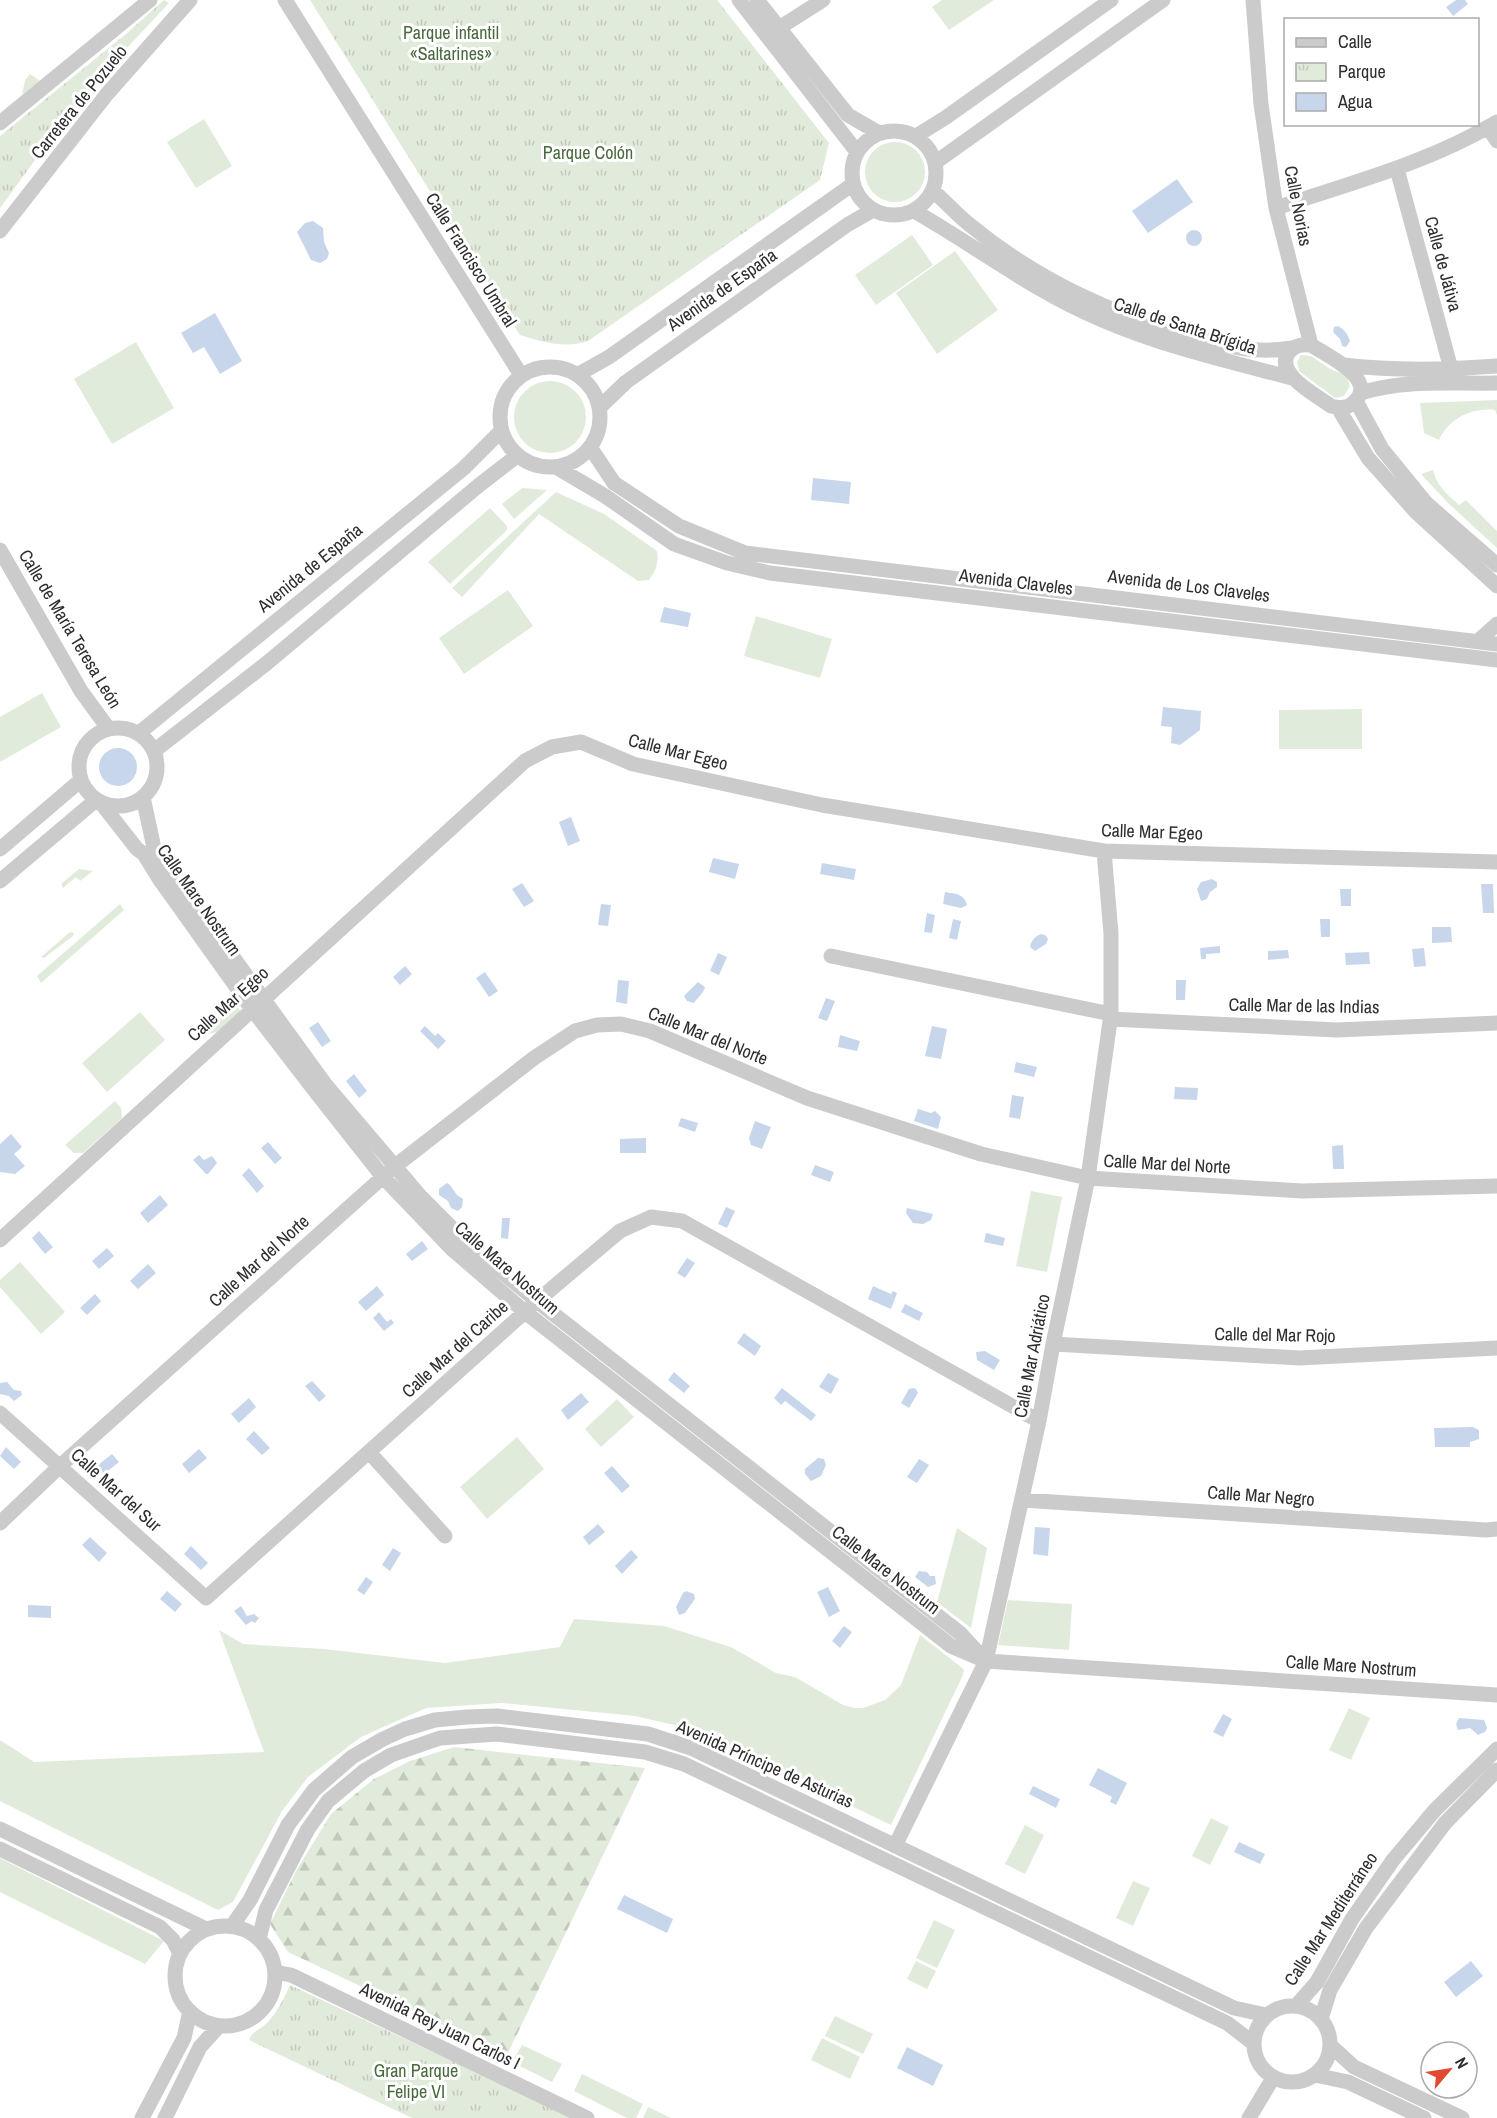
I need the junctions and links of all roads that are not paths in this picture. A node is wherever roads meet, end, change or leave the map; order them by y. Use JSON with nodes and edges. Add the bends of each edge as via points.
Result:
{"nodes":[{"id":1,"x":150,"y":0,"type":"edge"},
{"id":2,"x":190,"y":0,"type":"edge"},
{"id":3,"x":285,"y":0,"type":"edge"},
{"id":4,"x":739,"y":0,"type":"edge"},
{"id":5,"x":757,"y":0,"type":"edge"},
{"id":6,"x":823,"y":0,"type":"edge"},
{"id":7,"x":1111,"y":0,"type":"edge"},
{"id":8,"x":1163,"y":0,"type":"edge"},
{"id":9,"x":1253,"y":0,"type":"edge"},
{"id":10,"x":779,"y":28,"type":"junction"},
{"id":11,"x":0,"y":123,"type":"edge"},
{"id":12,"x":1492,"y":124,"type":"edge"},
{"id":13,"x":879,"y":133,"type":"junction"},
{"id":14,"x":916,"y":136,"type":"junction"},
{"id":15,"x":1497,"y":141,"type":"edge"},
{"id":16,"x":857,"y":152,"type":"junction"},
{"id":17,"x":936,"y":162,"type":"junction"},
{"id":18,"x":1397,"y":169,"type":"junction"},
{"id":19,"x":853,"y":184,"type":"junction"},
{"id":20,"x":933,"y":191,"type":"junction"},
{"id":21,"x":1276,"y":208,"type":"junction"},
{"id":22,"x":873,"y":210,"type":"junction"},
{"id":23,"x":914,"y":211,"type":"junction"},
{"id":24,"x":0,"y":231,"type":"edge"},
{"id":25,"x":1311,"y":345,"type":"junction"},
{"id":26,"x":1293,"y":348,"type":"junction"},
{"id":27,"x":1343,"y":364,"type":"junction"},
{"id":28,"x":1497,"y":366,"type":"edge"},
{"id":29,"x":1451,"y":369,"type":"junction"},
{"id":30,"x":521,"y":375,"type":"junction"},
{"id":31,"x":577,"y":375,"type":"junction"},
{"id":32,"x":1292,"y":378,"type":"junction"},
{"id":33,"x":1497,"y":383,"type":"edge"},
{"id":34,"x":1358,"y":397,"type":"junction"},
{"id":35,"x":599,"y":408,"type":"junction"},
{"id":36,"x":1338,"y":408,"type":"junction"},
{"id":37,"x":501,"y":430,"type":"junction"},
{"id":38,"x":590,"y":447,"type":"junction"},
{"id":39,"x":518,"y":456,"type":"junction"},
{"id":40,"x":555,"y":466,"type":"junction"},
{"id":41,"x":0,"y":550,"type":"edge"},
{"id":42,"x":1497,"y":566,"type":"edge"},
{"id":43,"x":1496,"y":587,"type":"edge"},
{"id":44,"x":1497,"y":624,"type":"edge"},
{"id":45,"x":1478,"y":641,"type":"junction"},
{"id":46,"x":1497,"y":644,"type":"edge"},
{"id":47,"x":1497,"y":660,"type":"edge"},
{"id":48,"x":108,"y":728,"type":"junction"},
{"id":49,"x":140,"y":733,"type":"junction"},
{"id":50,"x":154,"y":751,"type":"junction"},
{"id":51,"x":81,"y":780,"type":"junction"},
{"id":52,"x":143,"y":797,"type":"junction"},
{"id":53,"x":99,"y":801,"type":"junction"},
{"id":54,"x":150,"y":845,"type":"junction"},
{"id":55,"x":0,"y":849,"type":"edge"},
{"id":56,"x":1104,"y":851,"type":"junction"},
{"id":57,"x":1497,"y":862,"type":"edge"},
{"id":58,"x":0,"y":881,"type":"edge"},
{"id":59,"x":831,"y":956,"type":"dead end"},
{"id":60,"x":264,"y":998,"type":"junction"},
{"id":61,"x":252,"y":1009,"type":"junction"},
{"id":62,"x":1110,"y":1016,"type":"junction"},
{"id":63,"x":1497,"y":1023,"type":"edge"},
{"id":64,"x":389,"y":1172,"type":"junction"},
{"id":65,"x":1088,"y":1179,"type":"junction"},
{"id":66,"x":1497,"y":1186,"type":"edge"},
{"id":67,"x":0,"y":1240,"type":"edge"},
{"id":68,"x":537,"y":1301,"type":"junction"},
{"id":69,"x":525,"y":1312,"type":"junction"},
{"id":70,"x":1053,"y":1344,"type":"junction"},
{"id":71,"x":1497,"y":1348,"type":"edge"},
{"id":72,"x":0,"y":1413,"type":"edge"},
{"id":73,"x":1039,"y":1421,"type":"junction"},
{"id":74,"x":369,"y":1452,"type":"junction"},
{"id":75,"x":60,"y":1466,"type":"junction"},
{"id":76,"x":1022,"y":1500,"type":"junction"},
{"id":77,"x":0,"y":1523,"type":"edge"},
{"id":78,"x":1497,"y":1529,"type":"edge"},
{"id":79,"x":445,"y":1536,"type":"dead end"},
{"id":80,"x":206,"y":1598,"type":"joint"},
{"id":81,"x":986,"y":1661,"type":"junction"},
{"id":82,"x":1497,"y":1695,"type":"edge"},
{"id":83,"x":1497,"y":1749,"type":"edge"},
{"id":84,"x":1497,"y":1770,"type":"edge"},
{"id":85,"x":0,"y":1828,"type":"edge"},
{"id":86,"x":895,"y":1846,"type":"junction"},
{"id":87,"x":0,"y":1849,"type":"edge"},
{"id":88,"x":232,"y":1926,"type":"junction"},
{"id":89,"x":206,"y":1929,"type":"junction"},
{"id":90,"x":259,"y":1939,"type":"junction"},
{"id":91,"x":180,"y":1954,"type":"junction"},
{"id":92,"x":275,"y":1971,"type":"junction"},
{"id":93,"x":1296,"y":2006,"type":"junction"},
{"id":94,"x":190,"y":2012,"type":"junction"},
{"id":95,"x":1266,"y":2015,"type":"junction"},
{"id":96,"x":1321,"y":2019,"type":"junction"},
{"id":97,"x":219,"y":2026,"type":"junction"},
{"id":98,"x":1253,"y":2043,"type":"junction"},
{"id":99,"x":1331,"y":2046,"type":"junction"},
{"id":100,"x":1316,"y":2075,"type":"junction"},
{"id":101,"x":1273,"y":2078,"type":"junction"},
{"id":102,"x":142,"y":2118,"type":"edge"},
{"id":103,"x":165,"y":2118,"type":"edge"},
{"id":104,"x":587,"y":2118,"type":"edge"},
{"id":105,"x":1249,"y":2118,"type":"edge"},
{"id":106,"x":1424,"y":2118,"type":"edge"},
{"id":107,"x":1462,"y":2118,"type":"edge"}],
"edges":[{"from":1,"to":11,"type":"street"},
{"from":2,"to":24,"type":"street","name":"Carretera de Pozuelo","via":[[107,94]]},
{"from":3,"to":30,"type":"street","name":"Calle Francisco Umbral"},
{"from":4,"to":16,"type":"street"},
{"from":5,"to":10,"type":"street"},
{"from":6,"to":10,"type":"street"},
{"from":7,"to":14,"type":"street"},
{"from":8,"to":17,"type":"street"},
{"from":9,"to":21,"type":"street","name":"Calle Norias","via":[[1261,104]]},
{"from":10,"to":13,"type":"street","via":[[848,115]]},
{"from":12,"to":15,"type":"street"},
{"from":12,"to":18,"type":"street"},
{"from":13,"to":14,"type":"street","via":[[904,131]]},
{"from":13,"to":16,"type":"street"},
{"from":14,"to":17,"type":"street"},
{"from":16,"to":19,"type":"street"},
{"from":17,"to":20,"type":"street"},
{"from":18,"to":21,"type":"street"},
{"from":18,"to":29,"type":"street","name":"Calle de Játiva"},
{"from":19,"to":22,"type":"street"},
{"from":19,"to":31,"type":"street","name":"Avenida de España","via":[[609,357]]},
{"from":20,"to":23,"type":"street"},
{"from":20,"to":26,"type":"street","name":"Calle de Santa Brígida","via":[[969,225],[1029,267],[1105,307],[1163,329],[1243,350],[1270,352]]},
{"from":21,"to":25,"type":"street","name":"Calle Norias"},
{"from":22,"to":23,"type":"street","via":[[893,215]]},
{"from":22,"to":35,"type":"street","name":"Avenida de España","via":[[626,382]]},
{"from":23,"to":32,"type":"street","name":"Calle de Santa Brígida","via":[[1022,279],[1098,319],[1160,342]]},
{"from":25,"to":26,"type":"street","name":"Calle de Santa Brígida"},
{"from":25,"to":27,"type":"street"},
{"from":26,"to":32,"type":"street","via":[[1285,366]]},
{"from":27,"to":29,"type":"street","via":[[1381,369]]},
{"from":27,"to":34,"type":"street","via":[[1360,384]]},
{"from":28,"to":29,"type":"street"},
{"from":30,"to":31,"type":"street","via":[[533,369],[558,367]]},
{"from":30,"to":37,"type":"street","via":[[502,400]]},
{"from":31,"to":35,"type":"street","via":[[595,395]]},
{"from":32,"to":36,"type":"street"},
{"from":33,"to":34,"type":"street","via":[[1379,387]]},
{"from":34,"to":36,"type":"street","via":[[1348,407]]},
{"from":34,"to":42,"type":"street","via":[[1382,448],[1426,503]]},
{"from":35,"to":38,"type":"street","via":[[596,435]]},
{"from":36,"to":43,"type":"street","via":[[1368,458],[1416,512]]},
{"from":37,"to":39,"type":"street"},
{"from":37,"to":49,"type":"street","name":"Avenida de España","via":[[464,468]]},
{"from":38,"to":40,"type":"street","via":[[580,457]]},
{"from":38,"to":45,"type":"street","name":"Avenida de Los Claveles","via":[[614,483],[679,526],[745,553]]},
{"from":39,"to":40,"type":"street","via":[[536,465]]},
{"from":39,"to":50,"type":"street"},
{"from":40,"to":47,"type":"street","name":"Avenida Claveles","via":[[674,544],[770,573]]},
{"from":41,"to":48,"type":"street","name":"Calle de María Teresa León","via":[[81,691]]},
{"from":44,"to":45,"type":"street"},
{"from":45,"to":46,"type":"street","name":"Avenida de Los Claveles"},
{"from":48,"to":49,"type":"street"},
{"from":48,"to":51,"type":"street","via":[[89,739],[83,748],[78,770]]},
{"from":49,"to":50,"type":"street"},
{"from":50,"to":52,"type":"street","via":[[156,776]]},
{"from":51,"to":53,"type":"street","via":[[87,792]]},
{"from":51,"to":55,"type":"street"},
{"from":52,"to":53,"type":"street","via":[[123,806]]},
{"from":52,"to":54,"type":"street","name":"Calle Mare Nostrum"},
{"from":53,"to":54,"type":"street","name":"Calle Mare Nostrum","via":[[137,849]]},
{"from":53,"to":58,"type":"street"},
{"from":54,"to":60,"type":"street","name":"Calle Mare Nostrum"},
{"from":54,"to":61,"type":"street","name":"Calle Mare Nostrum","via":[[160,880]]},
{"from":56,"to":57,"type":"street","name":"Calle Mar Egeo"},
{"from":56,"to":60,"type":"street","name":"Calle Mar Egeo","via":[[822,805],[633,764],[580,742],[552,747],[525,761]]},
{"from":56,"to":62,"type":"street","name":"Calle Mar Adriático","via":[[1111,934]]},
{"from":59,"to":62,"type":"street","name":"Calle Mar de las Indias"},
{"from":60,"to":61,"type":"street","name":"Calle Mar Egeo"},
{"from":60,"to":64,"type":"street","name":"Calle Mare Nostrum"},
{"from":61,"to":64,"type":"street","name":"Calle Mare Nostrum"},
{"from":61,"to":67,"type":"street","name":"Calle Mar Egeo"},
{"from":62,"to":63,"type":"street","name":"Calle Mar de las Indias","via":[[1337,1030]]},
{"from":62,"to":65,"type":"street","name":"Calle Mar Adriático"},
{"from":64,"to":65,"type":"street","name":"Calle Mar del Norte","via":[[567,1036],[597,1024],[621,1024],[650,1031],[807,1098],[981,1154]]},
{"from":64,"to":68,"type":"street","name":"Calle Mare Nostrum"},
{"from":64,"to":69,"type":"street","name":"Calle Mare Nostrum","via":[[452,1249]]},
{"from":64,"to":75,"type":"street","name":"Calle Mar del Norte"},
{"from":65,"to":66,"type":"street","name":"Calle Mar del Norte","via":[[1302,1191]]},
{"from":65,"to":70,"type":"street","name":"Calle Mar Adriático"},
{"from":68,"to":69,"type":"street","name":"Calle Mar del Caribe"},
{"from":68,"to":73,"type":"street","name":"Calle Mar del Caribe","via":[[620,1231],[651,1217],[682,1221]]},
{"from":68,"to":81,"type":"street","name":"Calle Mare Nostrum","via":[[960,1634]]},
{"from":69,"to":74,"type":"street","name":"Calle Mar del Caribe"},
{"from":69,"to":81,"type":"street","name":"Calle Mare Nostrum","via":[[951,1646]]},
{"from":70,"to":71,"type":"street","name":"Calle del Mar Rojo","via":[[1299,1358]]},
{"from":70,"to":73,"type":"street","name":"Calle Mar Adriático"},
{"from":72,"to":75,"type":"street","name":"Calle Mar del Sur"},
{"from":73,"to":76,"type":"street","name":"Calle Mar Adriático"},
{"from":74,"to":79,"type":"street"},
{"from":74,"to":80,"type":"street","name":"Calle Mar del Caribe"},
{"from":75,"to":77,"type":"street","name":"Calle Mar del Norte"},
{"from":75,"to":80,"type":"street","name":"Calle Mar del Sur"},
{"from":76,"to":78,"type":"street","name":"Calle Mar Negro"},
{"from":76,"to":81,"type":"street","name":"Calle Mar Adriático"},
{"from":81,"to":82,"type":"street","name":"Calle Mare Nostrum"},
{"from":81,"to":86,"type":"street","name":"Calle Mar Adriático"},
{"from":83,"to":93,"type":"street","name":"Calle Mar Mediterráneo","via":[[1435,1810],[1394,1860],[1352,1919],[1317,1982]]},
{"from":84,"to":96,"type":"street","name":"Calle Mar Mediterráneo","via":[[1445,1823],[1366,1928],[1330,1990]]},
{"from":85,"to":89,"type":"street"},
{"from":86,"to":88,"type":"street","name":"Avenida Príncipe de Asturias","via":[[691,1748],[648,1734],[497,1716],[435,1720],[383,1739],[352,1757],[314,1790],[288,1824],[250,1900]]},
{"from":86,"to":95,"type":"street","name":"Avenida Príncipe de Asturias","via":[[1234,2008]]},
{"from":87,"to":91,"type":"street","via":[[160,1927]]},
{"from":88,"to":89,"type":"street"},
{"from":88,"to":90,"type":"street"},
{"from":89,"to":91,"type":"street","via":[[186,1943]]},
{"from":90,"to":92,"type":"street"},
{"from":90,"to":98,"type":"street","name":"Avenida Príncipe de Asturias","via":[[280,1879],[328,1801],[364,1771],[414,1745],[440,1738],[497,1734],[645,1752],[684,1764],[1227,2023]]},
{"from":91,"to":94,"type":"street","via":[[175,1984]]},
{"from":92,"to":97,"type":"street","via":[[274,1986],[260,2012],[242,2023]]},
{"from":92,"to":104,"type":"street","name":"Avenida Rey Juan Carlos I"},
{"from":93,"to":95,"type":"street","via":[[1275,2009]]},
{"from":93,"to":96,"type":"street"},
{"from":94,"to":97,"type":"street"},
{"from":94,"to":102,"type":"street","via":[[184,2038]]},
{"from":95,"to":98,"type":"street"},
{"from":96,"to":99,"type":"street"},
{"from":97,"to":103,"type":"street","via":[[200,2047]]},
{"from":98,"to":101,"type":"street","via":[[1259,2063]]},
{"from":99,"to":100,"type":"street"},
{"from":99,"to":107,"type":"street","via":[[1354,2067]]},
{"from":100,"to":101,"type":"street","via":[[1295,2083]]},
{"from":100,"to":106,"type":"street","via":[[1348,2082]]},
{"from":101,"to":105,"type":"street"}]}
